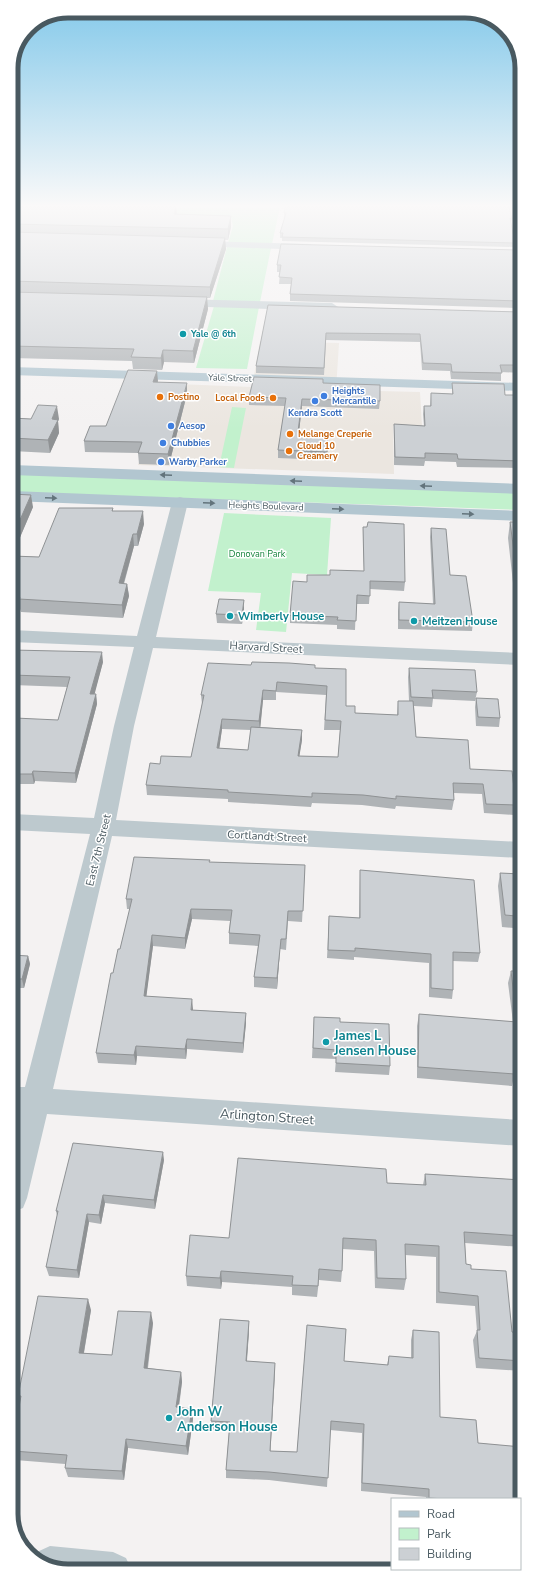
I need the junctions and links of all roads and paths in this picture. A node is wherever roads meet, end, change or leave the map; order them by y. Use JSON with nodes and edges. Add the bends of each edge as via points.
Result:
{"nodes":[{"id":1,"x":170,"y":302,"type":"edge"},
{"id":2,"x":346,"y":308,"type":"edge"},
{"id":3,"x":18,"y":372,"type":"edge"},
{"id":4,"x":515,"y":387,"type":"edge"},
{"id":5,"x":18,"y":470,"type":"edge"},
{"id":6,"x":515,"y":489,"type":"edge"},
{"id":7,"x":18,"y":496,"type":"edge"},
{"id":8,"x":180,"y":502,"type":"junction"},
{"id":9,"x":515,"y":516,"type":"edge"},
{"id":10,"x":18,"y":636,"type":"edge"},
{"id":11,"x":145,"y":642,"type":"junction"},
{"id":12,"x":515,"y":659,"type":"edge"},
{"id":13,"x":18,"y":822,"type":"edge"},
{"id":14,"x":104,"y":827,"type":"junction"},
{"id":15,"x":515,"y":850,"type":"edge"},
{"id":16,"x":25,"y":1099,"type":"edge"},
{"id":17,"x":515,"y":1133,"type":"edge"},
{"id":18,"x":18,"y":1152,"type":"edge"}],
"edges":[{"from":1,"to":2,"type":"street"},
{"from":3,"to":4,"type":"main road","name":"Yale Street"},
{"from":6,"to":5,"type":"main road","one_way":true},
{"from":7,"to":8,"type":"main road","name":"Heights Boulevard","one_way":true},
{"from":8,"to":9,"type":"main road","name":"Heights Boulevard","one_way":true},
{"from":8,"to":11,"type":"street","name":"East 7th Street"},
{"from":10,"to":11,"type":"street","name":"Harvard Street"},
{"from":11,"to":12,"type":"street","name":"Harvard Street"},
{"from":11,"to":14,"type":"street","name":"East 7th Street","via":[[124,726]]},
{"from":13,"to":14,"type":"street","name":"Cortlandt Street"},
{"from":14,"to":15,"type":"street","name":"Cortlandt Street"},
{"from":14,"to":16,"type":"street","name":"East 7th Street"},
{"from":16,"to":17,"type":"street","name":"Arlington Street"},
{"from":16,"to":18,"type":"street","name":"East 7th Street"}]}
